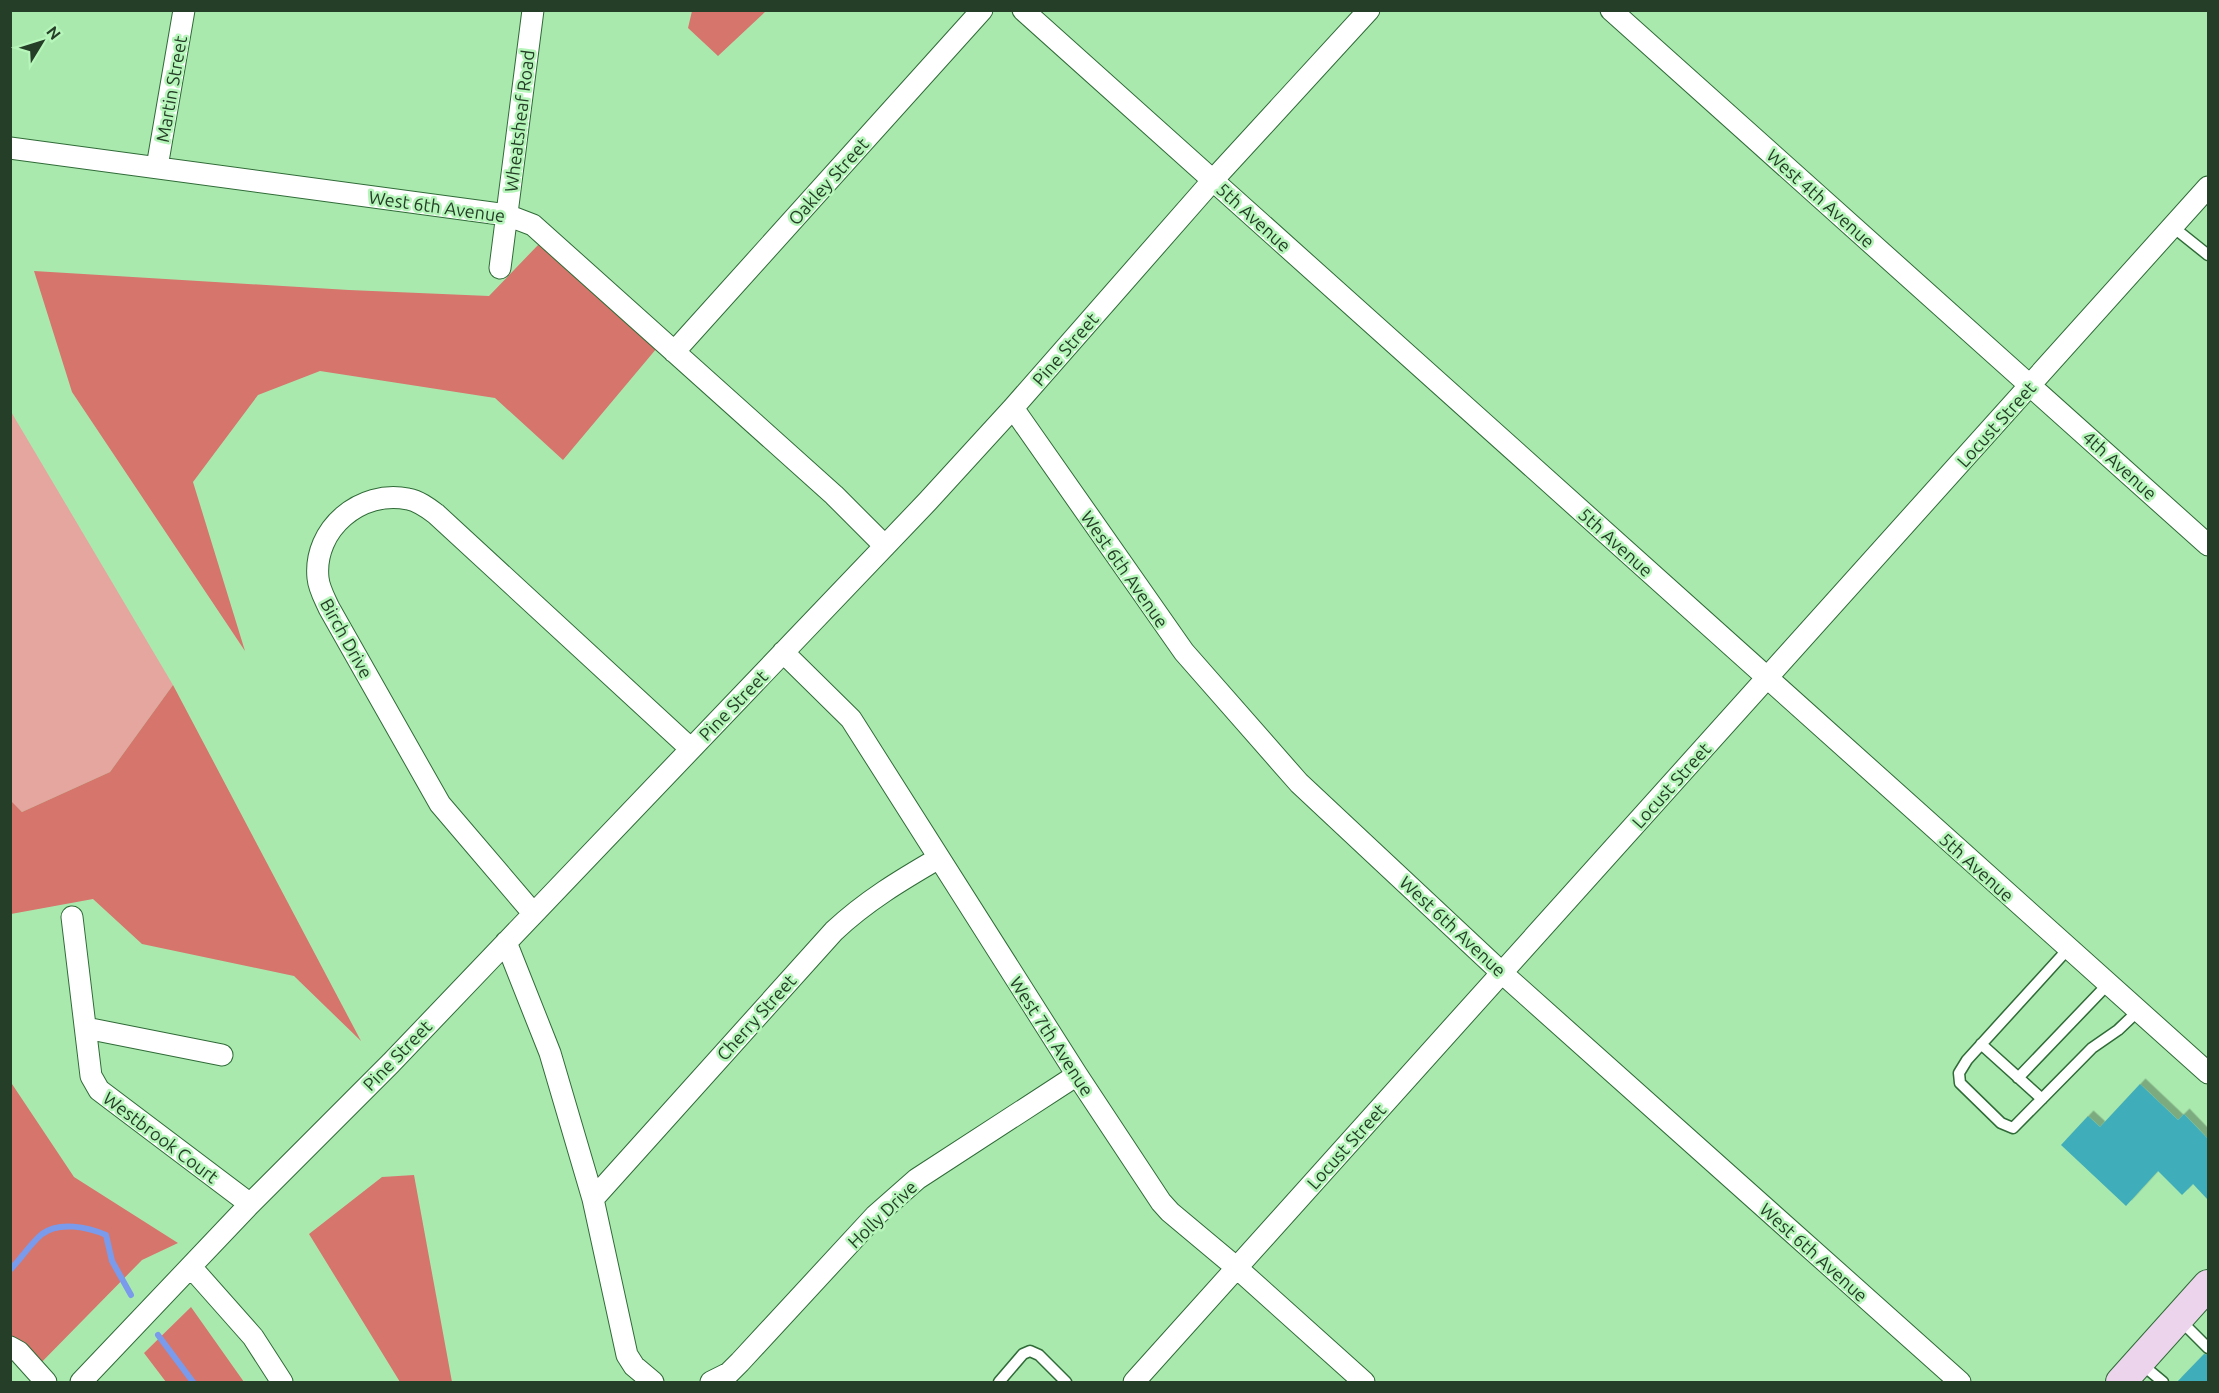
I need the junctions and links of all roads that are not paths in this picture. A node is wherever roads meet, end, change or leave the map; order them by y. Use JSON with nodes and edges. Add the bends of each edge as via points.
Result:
{"nodes":[{"id":1,"x":184,"y":10,"type":"edge"},
{"id":2,"x":533,"y":10,"type":"edge"},
{"id":3,"x":982,"y":10,"type":"edge"},
{"id":4,"x":1023,"y":10,"type":"edge"},
{"id":5,"x":1369,"y":10,"type":"edge"},
{"id":6,"x":1611,"y":10,"type":"edge"},
{"id":7,"x":10,"y":148,"type":"edge"},
{"id":8,"x":157,"y":167,"type":"junction"},
{"id":9,"x":1213,"y":180,"type":"junction"},
{"id":10,"x":2208,"y":187,"type":"edge"},
{"id":11,"x":507,"y":214,"type":"junction"},
{"id":12,"x":2173,"y":227,"type":"junction"},
{"id":13,"x":2208,"y":255,"type":"edge"},
{"id":14,"x":500,"y":268,"type":"dead end"},
{"id":15,"x":674,"y":352,"type":"junction"},
{"id":16,"x":2031,"y":386,"type":"junction"},
{"id":17,"x":1013,"y":408,"type":"junction"},
{"id":18,"x":2208,"y":545,"type":"edge"},
{"id":19,"x":885,"y":546,"type":"junction"},
{"id":20,"x":783,"y":652,"type":"junction"},
{"id":21,"x":1768,"y":679,"type":"junction"},
{"id":22,"x":691,"y":749,"type":"junction"},
{"id":23,"x":939,"y":858,"type":"junction"},
{"id":24,"x":533,"y":913,"type":"junction"},
{"id":25,"x":72,"y":916,"type":"dead end"},
{"id":26,"x":506,"y":942,"type":"junction"},
{"id":27,"x":2068,"y":949,"type":"junction"},
{"id":28,"x":1502,"y":973,"type":"junction"},
{"id":29,"x":2108,"y":984,"type":"junction"},
{"id":30,"x":2138,"y":1011,"type":"junction"},
{"id":31,"x":86,"y":1028,"type":"junction"},
{"id":32,"x":1981,"y":1044,"type":"junction"},
{"id":33,"x":222,"y":1055,"type":"dead end"},
{"id":34,"x":2208,"y":1073,"type":"edge"},
{"id":35,"x":1077,"y":1075,"type":"junction"},
{"id":36,"x":2018,"y":1078,"type":"junction"},
{"id":37,"x":2042,"y":1099,"type":"junction"},
{"id":38,"x":593,"y":1199,"type":"junction"},
{"id":39,"x":250,"y":1204,"type":"junction"},
{"id":40,"x":191,"y":1267,"type":"junction"},
{"id":41,"x":1236,"y":1268,"type":"junction"},
{"id":42,"x":2208,"y":1285,"type":"edge"},
{"id":43,"x":2179,"y":1319,"type":"junction"},
{"id":44,"x":10,"y":1347,"type":"edge"},
{"id":45,"x":2208,"y":1348,"type":"edge"},
{"id":46,"x":2130,"y":1372,"type":"edge"},
{"id":47,"x":46,"y":1383,"type":"edge"},
{"id":48,"x":81,"y":1383,"type":"edge"},
{"id":49,"x":282,"y":1383,"type":"edge"},
{"id":50,"x":653,"y":1383,"type":"edge"},
{"id":51,"x":711,"y":1383,"type":"edge"},
{"id":52,"x":999,"y":1383,"type":"edge"},
{"id":53,"x":1066,"y":1383,"type":"edge"},
{"id":54,"x":1134,"y":1383,"type":"edge"},
{"id":55,"x":1364,"y":1383,"type":"edge"},
{"id":56,"x":1960,"y":1383,"type":"edge"},
{"id":57,"x":2163,"y":1383,"type":"edge"}],
"edges":[{"from":1,"to":8,"type":"street","name":"Martin Street"},
{"from":2,"to":11,"type":"street","name":"Wheatsheaf Road"},
{"from":3,"to":15,"type":"street","name":"Oakley Street"},
{"from":4,"to":9,"type":"street","name":"5th Avenue"},
{"from":5,"to":9,"type":"street","name":"Pine Street"},
{"from":6,"to":16,"type":"street","name":"West 4th Avenue"},
{"from":7,"to":8,"type":"street","name":"West 6th Avenue"},
{"from":8,"to":11,"type":"street","name":"West 6th Avenue"},
{"from":9,"to":17,"type":"street","name":"Pine Street"},
{"from":9,"to":21,"type":"street","name":"5th Avenue"},
{"from":10,"to":12,"type":"street","name":"Locust Street"},
{"from":11,"to":14,"type":"street","name":"Wheatsheaf Road"},
{"from":11,"to":15,"type":"street","name":"West 6th Avenue","via":[[533,225]]},
{"from":12,"to":13,"type":"lane"},
{"from":12,"to":16,"type":"street","name":"Locust Street"},
{"from":15,"to":19,"type":"street","name":"West 6th Avenue","via":[[834,495]]},
{"from":16,"to":18,"type":"street","name":"4th Avenue"},
{"from":16,"to":21,"type":"street","name":"Locust Street"},
{"from":17,"to":19,"type":"street","name":"Pine Street"},
{"from":17,"to":28,"type":"street","name":"West 6th Avenue","via":[[1184,652],[1299,783]]},
{"from":19,"to":20,"type":"street","name":"Pine Street"},
{"from":20,"to":22,"type":"street","name":"Pine Street"},
{"from":20,"to":23,"type":"street","name":"West 7th Avenue","via":[[851,719]]},
{"from":21,"to":27,"type":"street","name":"5th Avenue"},
{"from":21,"to":28,"type":"street","name":"Locust Street"},
{"from":22,"to":24,"type":"street","name":"Pine Street"},
{"from":22,"to":24,"type":"street","name":"Birch Drive","via":[[423,505],[411,499],[379,498],[350,510],[338,521],[325,541],[318,563],[318,579],[329,608],[440,804]]},
{"from":23,"to":35,"type":"street","name":"West 7th Avenue"},
{"from":23,"to":38,"type":"street","name":"Cherry Street","via":[[882,891],[834,931]]},
{"from":24,"to":26,"type":"street","name":"Pine Street"},
{"from":25,"to":31,"type":"street","name":"Westbrook Court"},
{"from":26,"to":38,"type":"street","via":[[550,1053]]},
{"from":26,"to":39,"type":"street","name":"Pine Street"},
{"from":27,"to":29,"type":"street","name":"5th Avenue"},
{"from":27,"to":32,"type":"lane"},
{"from":28,"to":41,"type":"street","name":"Locust Street"},
{"from":28,"to":56,"type":"street","name":"West 6th Avenue"},
{"from":29,"to":30,"type":"street","name":"5th Avenue"},
{"from":29,"to":36,"type":"lane"},
{"from":30,"to":34,"type":"street","name":"5th Avenue"},
{"from":30,"to":37,"type":"lane","via":[[2092,1048]]},
{"from":31,"to":33,"type":"street"},
{"from":31,"to":39,"type":"street","name":"Westbrook Court","via":[[92,1076],[99,1090]]},
{"from":32,"to":36,"type":"lane"},
{"from":32,"to":37,"type":"lane","via":[[1959,1073],[1960,1083],[2001,1123],[2013,1128]]},
{"from":35,"to":41,"type":"street","name":"West 7th Avenue","via":[[1161,1202]]},
{"from":35,"to":51,"type":"street","name":"Holly Drive","via":[[917,1179],[875,1216],[729,1373]]},
{"from":36,"to":37,"type":"lane"},
{"from":38,"to":50,"type":"street","via":[[627,1354]]},
{"from":39,"to":40,"type":"street","name":"Pine Street"},
{"from":40,"to":48,"type":"street","name":"Pine Street"},
{"from":40,"to":49,"type":"street","via":[[253,1337]]},
{"from":41,"to":54,"type":"street","name":"Locust Street"},
{"from":41,"to":55,"type":"street","name":"West 7th Avenue"},
{"from":42,"to":43,"type":"street"},
{"from":43,"to":45,"type":"lane"},
{"from":43,"to":46,"type":"street"},
{"from":44,"to":47,"type":"street"},
{"from":46,"to":57,"type":"lane"},
{"from":52,"to":53,"type":"lane","via":[[1023,1354],[1030,1352],[1039,1355]]}]}
